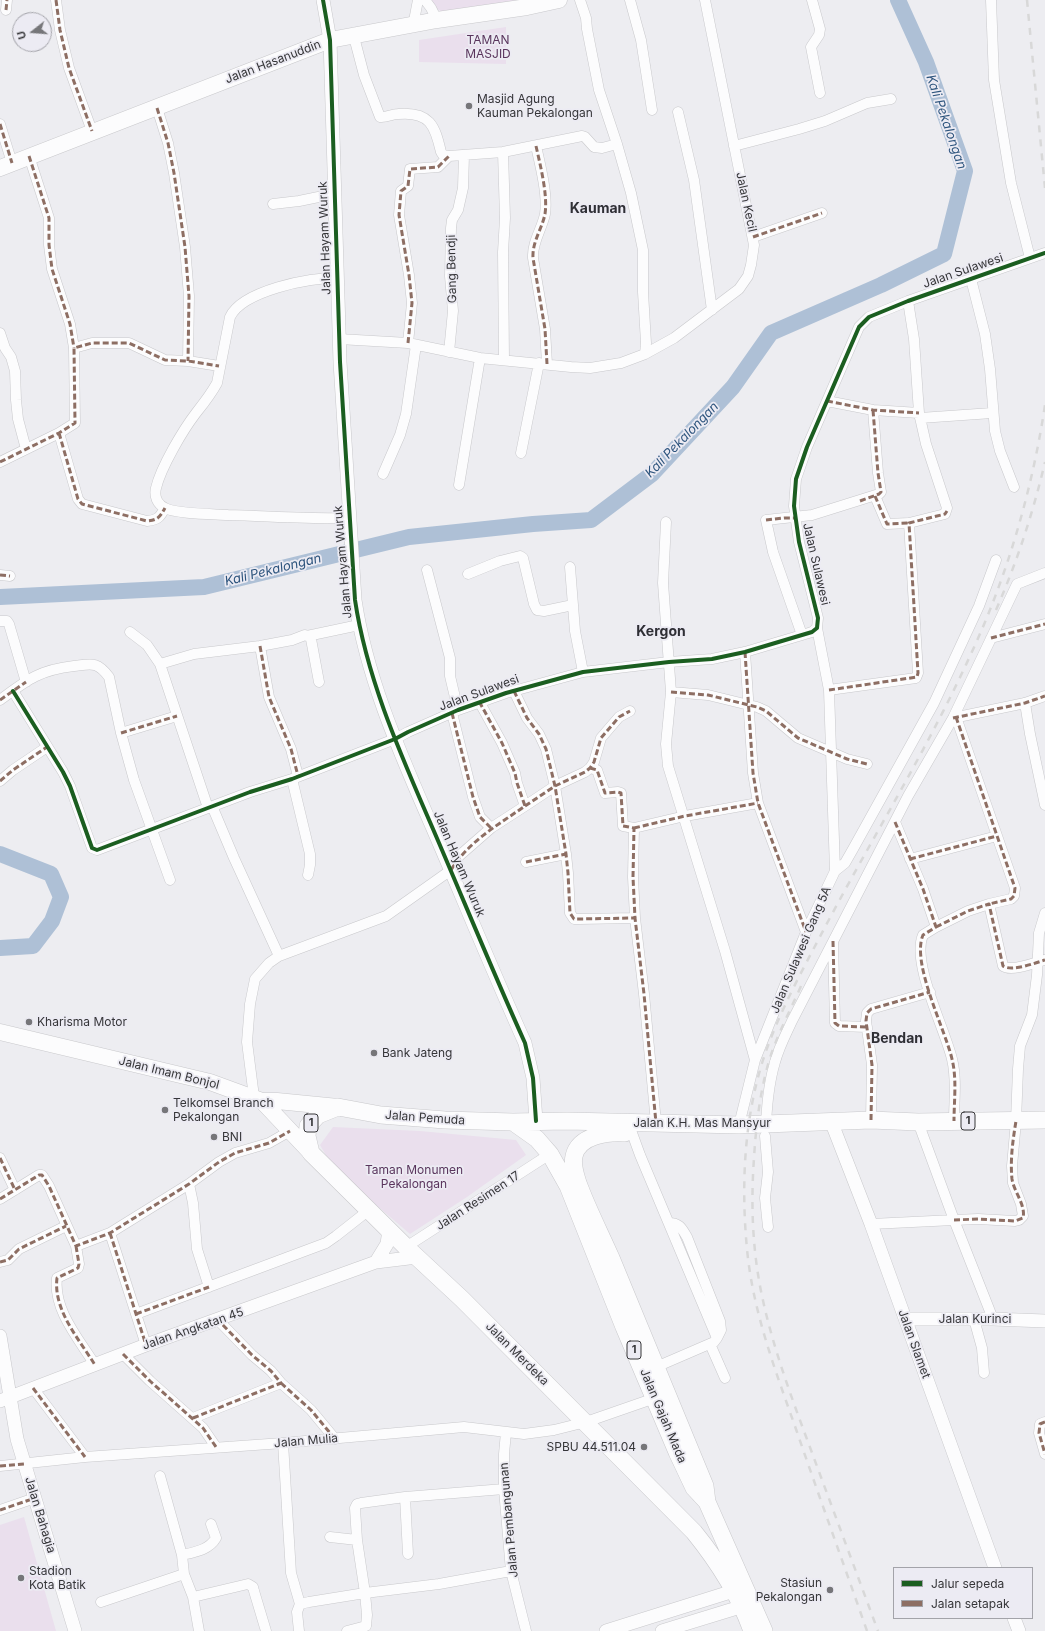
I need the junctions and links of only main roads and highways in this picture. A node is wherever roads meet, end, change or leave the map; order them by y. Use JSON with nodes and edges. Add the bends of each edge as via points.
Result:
{"nodes":[{"id":1,"x":559,"y":0,"type":"edge"},
{"id":2,"x":6,"y":165,"type":"edge"},
{"id":3,"x":0,"y":1032,"type":"edge"},
{"id":4,"x":258,"y":1099,"type":"junction"},
{"id":5,"x":338,"y":1107,"type":"junction"},
{"id":6,"x":1045,"y":1120,"type":"edge"},
{"id":7,"x":890,"y":1121,"type":"junction"},
{"id":8,"x":513,"y":1122,"type":"junction"},
{"id":9,"x":833,"y":1126,"type":"junction"},
{"id":10,"x":766,"y":1130,"type":"junction"},
{"id":11,"x":311,"y":1153,"type":"junction"},
{"id":12,"x":584,"y":1210,"type":"junction"},
{"id":13,"x":710,"y":1508,"type":"junction"},
{"id":14,"x":685,"y":1523,"type":"junction"},
{"id":15,"x":717,"y":1560,"type":"joint"},
{"id":16,"x":744,"y":1597,"type":"junction"},
{"id":17,"x":752,"y":1631,"type":"edge"},
{"id":18,"x":764,"y":1631,"type":"edge"}],
"edges":[{"from":1,"to":2,"type":"main road","name":"Jalan Hasanuddin","via":[[330,40]]},
{"from":3,"to":4,"type":"main road","name":"Jalan Imam Bonjol","via":[[208,1082]]},
{"from":4,"to":5,"type":"main road","name":"Jalan Imam Bonjol"},
{"from":4,"to":11,"type":"main road"},
{"from":5,"to":8,"type":"highway","name":"Jalan Pemuda","number":"1","via":[[381,1115]]},
{"from":5,"to":11,"type":"highway","number":"1","via":[[318,1115],[308,1126],[307,1136]]},
{"from":6,"to":7,"type":"highway","name":"Jalan K.H. Mas Mansyur","number":"1"},
{"from":7,"to":9,"type":"highway","name":"Jalan K.H. Mas Mansyur","number":"1"},
{"from":7,"to":9,"type":"highway","name":"Jalan K.H. Mas Mansyur","number":"1","via":[[872,1120]]},
{"from":8,"to":10,"type":"highway","name":"Jalan K.H. Mas Mansyur","number":"1","via":[[739,1125]]},
{"from":8,"to":12,"type":"highway","name":"Jalan Gajah Mada","number":"1","via":[[537,1139],[550,1154]]},
{"from":9,"to":10,"type":"highway","name":"Jalan K.H. Mas Mansyur","number":"1"},
{"from":10,"to":12,"type":"highway","name":"Jalan K.H. Mas Mansyur","number":"1","via":[[613,1132],[589,1139],[576,1151],[573,1165]]},
{"from":11,"to":14,"type":"highway","name":"Jalan Merdeka","number":"1","via":[[462,1299]]},
{"from":12,"to":13,"type":"highway","number":"1","via":[[656,1367],[705,1486]]},
{"from":12,"to":13,"type":"highway","name":"Jalan Gajah Mada","number":"1","via":[[624,1327],[694,1488]]},
{"from":13,"to":14,"type":"highway","via":[[703,1522]]},
{"from":13,"to":16,"type":"highway","name":"Jalan Gajah Mada","number":"1"},
{"from":14,"to":15,"type":"highway","name":"Jalan Merdeka","number":"1"},
{"from":15,"to":16,"type":"highway","name":"Jalan Gajah Mada","number":"1"},
{"from":16,"to":17,"type":"highway","name":"Jalan Gajah Mada","number":"1"},
{"from":16,"to":18,"type":"highway","name":"Jalan Gajah Mada","number":"1"}]}
